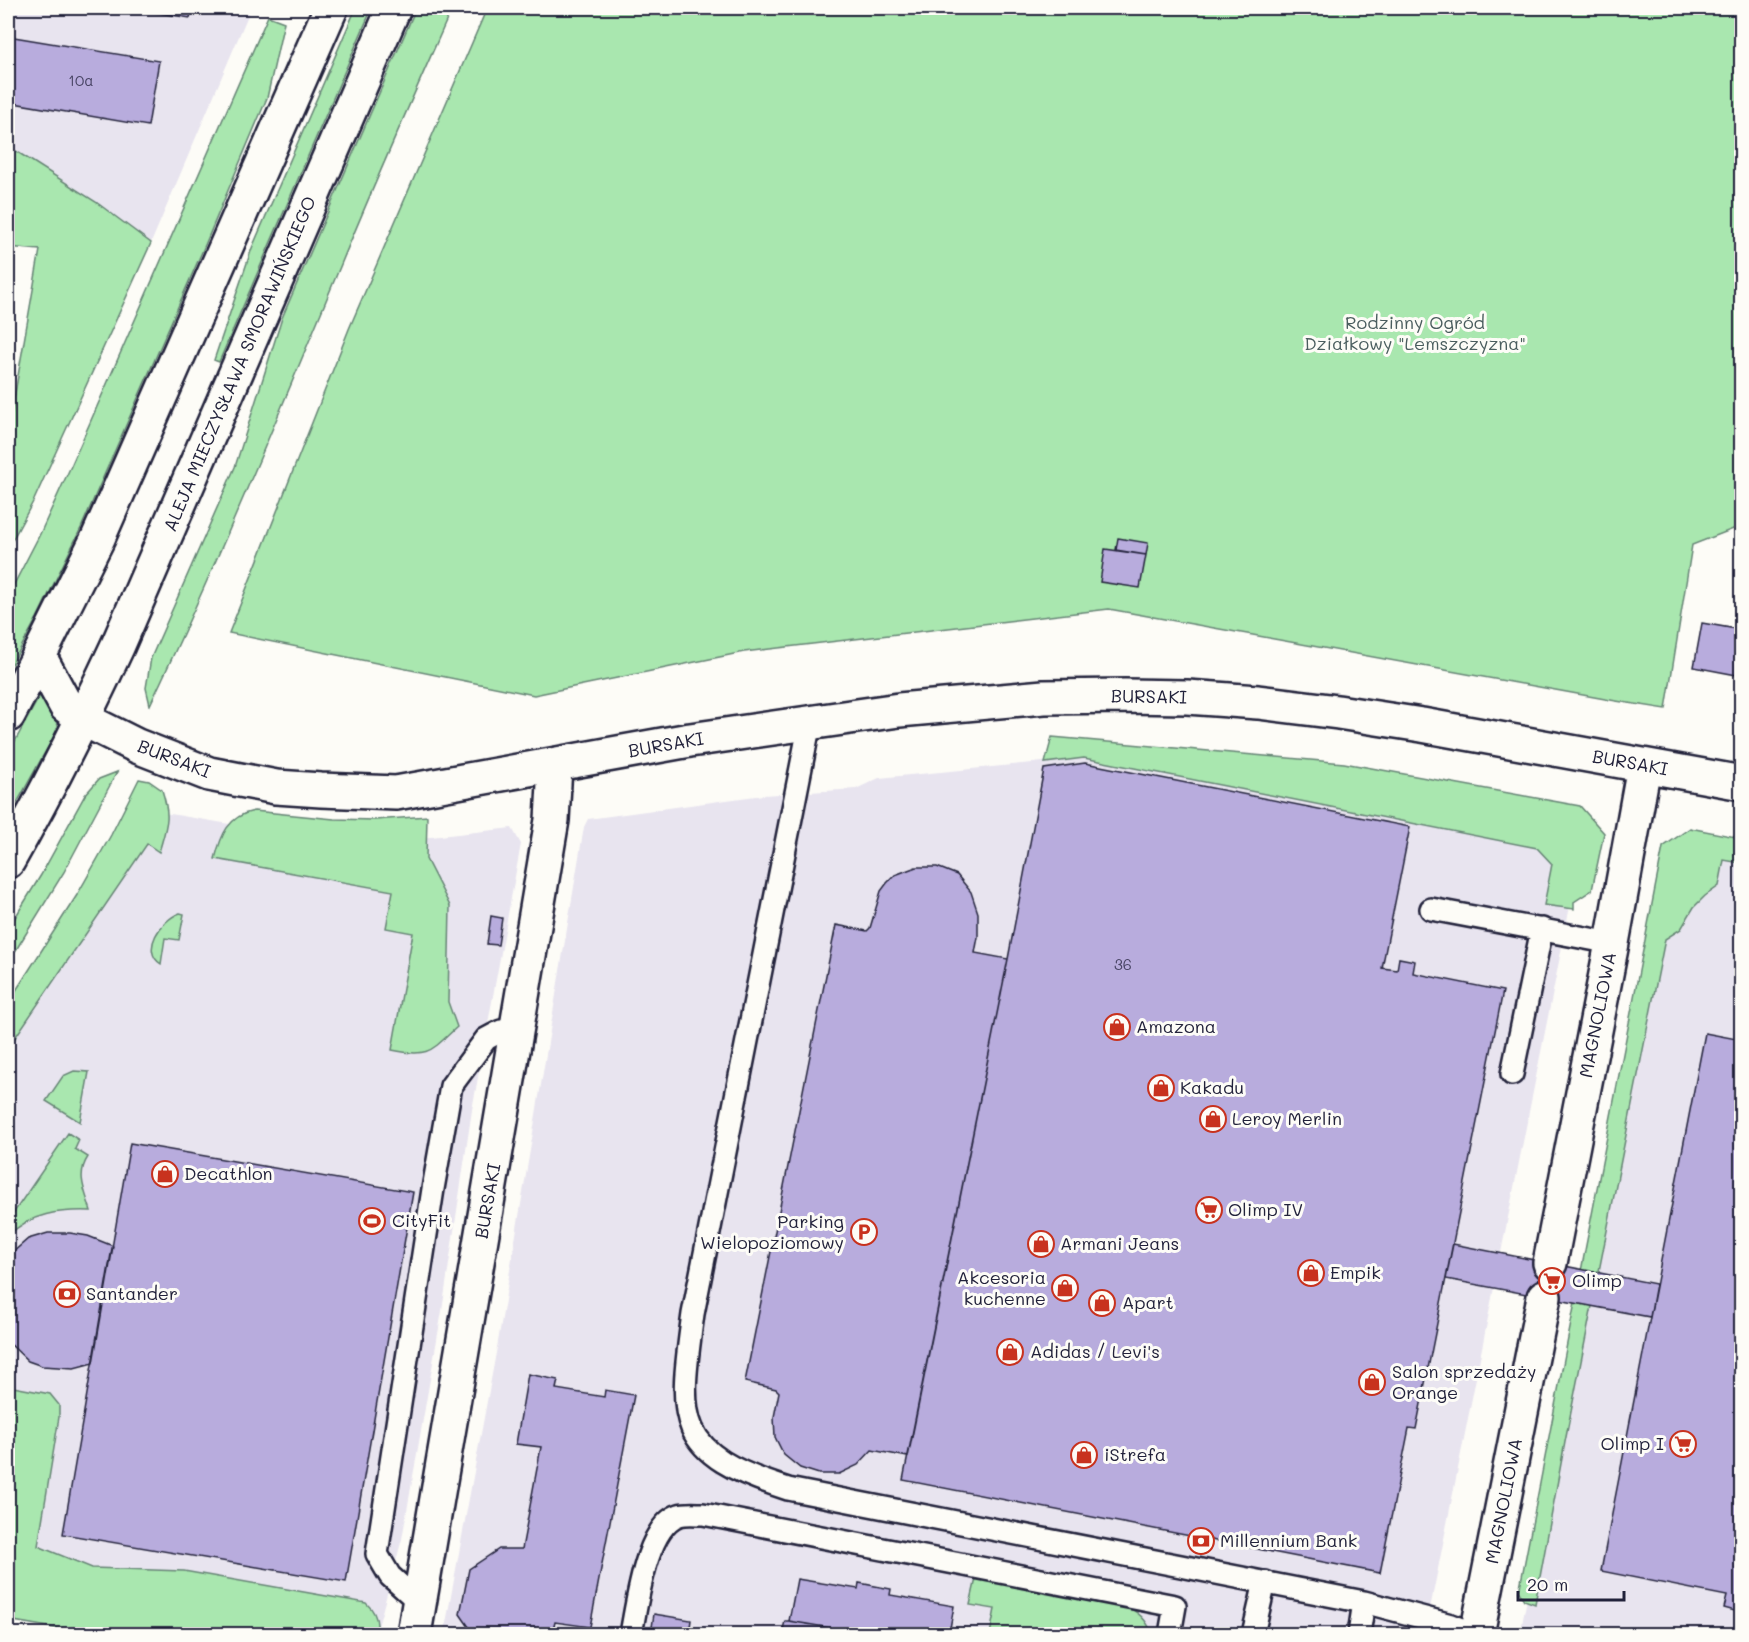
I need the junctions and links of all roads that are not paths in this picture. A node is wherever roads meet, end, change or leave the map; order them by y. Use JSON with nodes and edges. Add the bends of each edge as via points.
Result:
{"nodes":[{"id":1,"x":330,"y":8,"type":"edge"},
{"id":2,"x":394,"y":8,"type":"edge"},
{"id":3,"x":39,"y":656,"type":"junction"},
{"id":4,"x":8,"y":715,"type":"edge"},
{"id":5,"x":83,"y":719,"type":"junction"},
{"id":6,"x":810,"y":722,"type":"junction"},
{"id":7,"x":555,"y":766,"type":"junction"},
{"id":8,"x":1644,"y":766,"type":"junction"},
{"id":9,"x":1742,"y":783,"type":"edge"},
{"id":10,"x":8,"y":861,"type":"edge"},
{"id":11,"x":1431,"y":909,"type":"dead end"},
{"id":12,"x":1542,"y":930,"type":"junction"},
{"id":13,"x":1612,"y":943,"type":"junction"},
{"id":14,"x":516,"y":1034,"type":"junction"},
{"id":15,"x":1512,"y":1074,"type":"dead end"},
{"id":16,"x":1550,"y":1263,"type":"dead end"},
{"id":17,"x":1544,"y":1297,"type":"dead end"},
{"id":18,"x":1265,"y":1582,"type":"junction"},
{"id":19,"x":1364,"y":1602,"type":"junction"},
{"id":20,"x":417,"y":1619,"type":"edge"},
{"id":21,"x":631,"y":1635,"type":"edge"},
{"id":22,"x":1170,"y":1635,"type":"edge"},
{"id":23,"x":1253,"y":1635,"type":"edge"},
{"id":24,"x":1359,"y":1635,"type":"edge"},
{"id":25,"x":1476,"y":1635,"type":"edge"}],
"edges":[{"from":1,"to":3,"type":"street","via":[[107,516]]},
{"from":2,"to":5,"type":"street","name":"ALEJA MIECZYSŁAWA SMORAWIŃSKIEGO"},
{"from":3,"to":4,"type":"street"},
{"from":3,"to":5,"type":"street","via":[[66,706]]},
{"from":5,"to":7,"type":"street","name":"BURSAKI","via":[[137,746],[209,774],[276,787],[396,793]]},
{"from":5,"to":10,"type":"street","name":"ALEJA MIECZYSŁAWA SMORAWIŃSKIEGO"},
{"from":6,"to":7,"type":"street","name":"BURSAKI"},
{"from":6,"to":8,"type":"street","name":"BURSAKI","via":[[1023,699],[1187,697],[1338,712]]},
{"from":6,"to":18,"type":"lane","via":[[693,1314],[685,1384],[691,1428],[700,1444],[716,1458],[754,1478],[788,1489]]},
{"from":7,"to":14,"type":"street","name":"BURSAKI","via":[[552,820]]},
{"from":8,"to":9,"type":"street","name":"BURSAKI"},
{"from":8,"to":13,"type":"street","name":"MAGNOLIOWA"},
{"from":11,"to":12,"type":"lane"},
{"from":12,"to":13,"type":"lane"},
{"from":12,"to":15,"type":"lane"},
{"from":13,"to":16,"type":"street","name":"MAGNOLIOWA"},
{"from":14,"to":20,"type":"street","name":"BURSAKI"},
{"from":14,"to":20,"type":"lane","via":[[501,1030],[486,1039],[451,1086],[433,1189],[377,1554]]},
{"from":17,"to":25,"type":"street","name":"MAGNOLIOWA"},
{"from":18,"to":19,"type":"lane"},
{"from":18,"to":23,"type":"lane"},
{"from":19,"to":24,"type":"lane"},
{"from":19,"to":25,"type":"lane"},
{"from":21,"to":22,"type":"lane","via":[[648,1553],[656,1537],[679,1515],[703,1514],[1175,1606]]}]}
